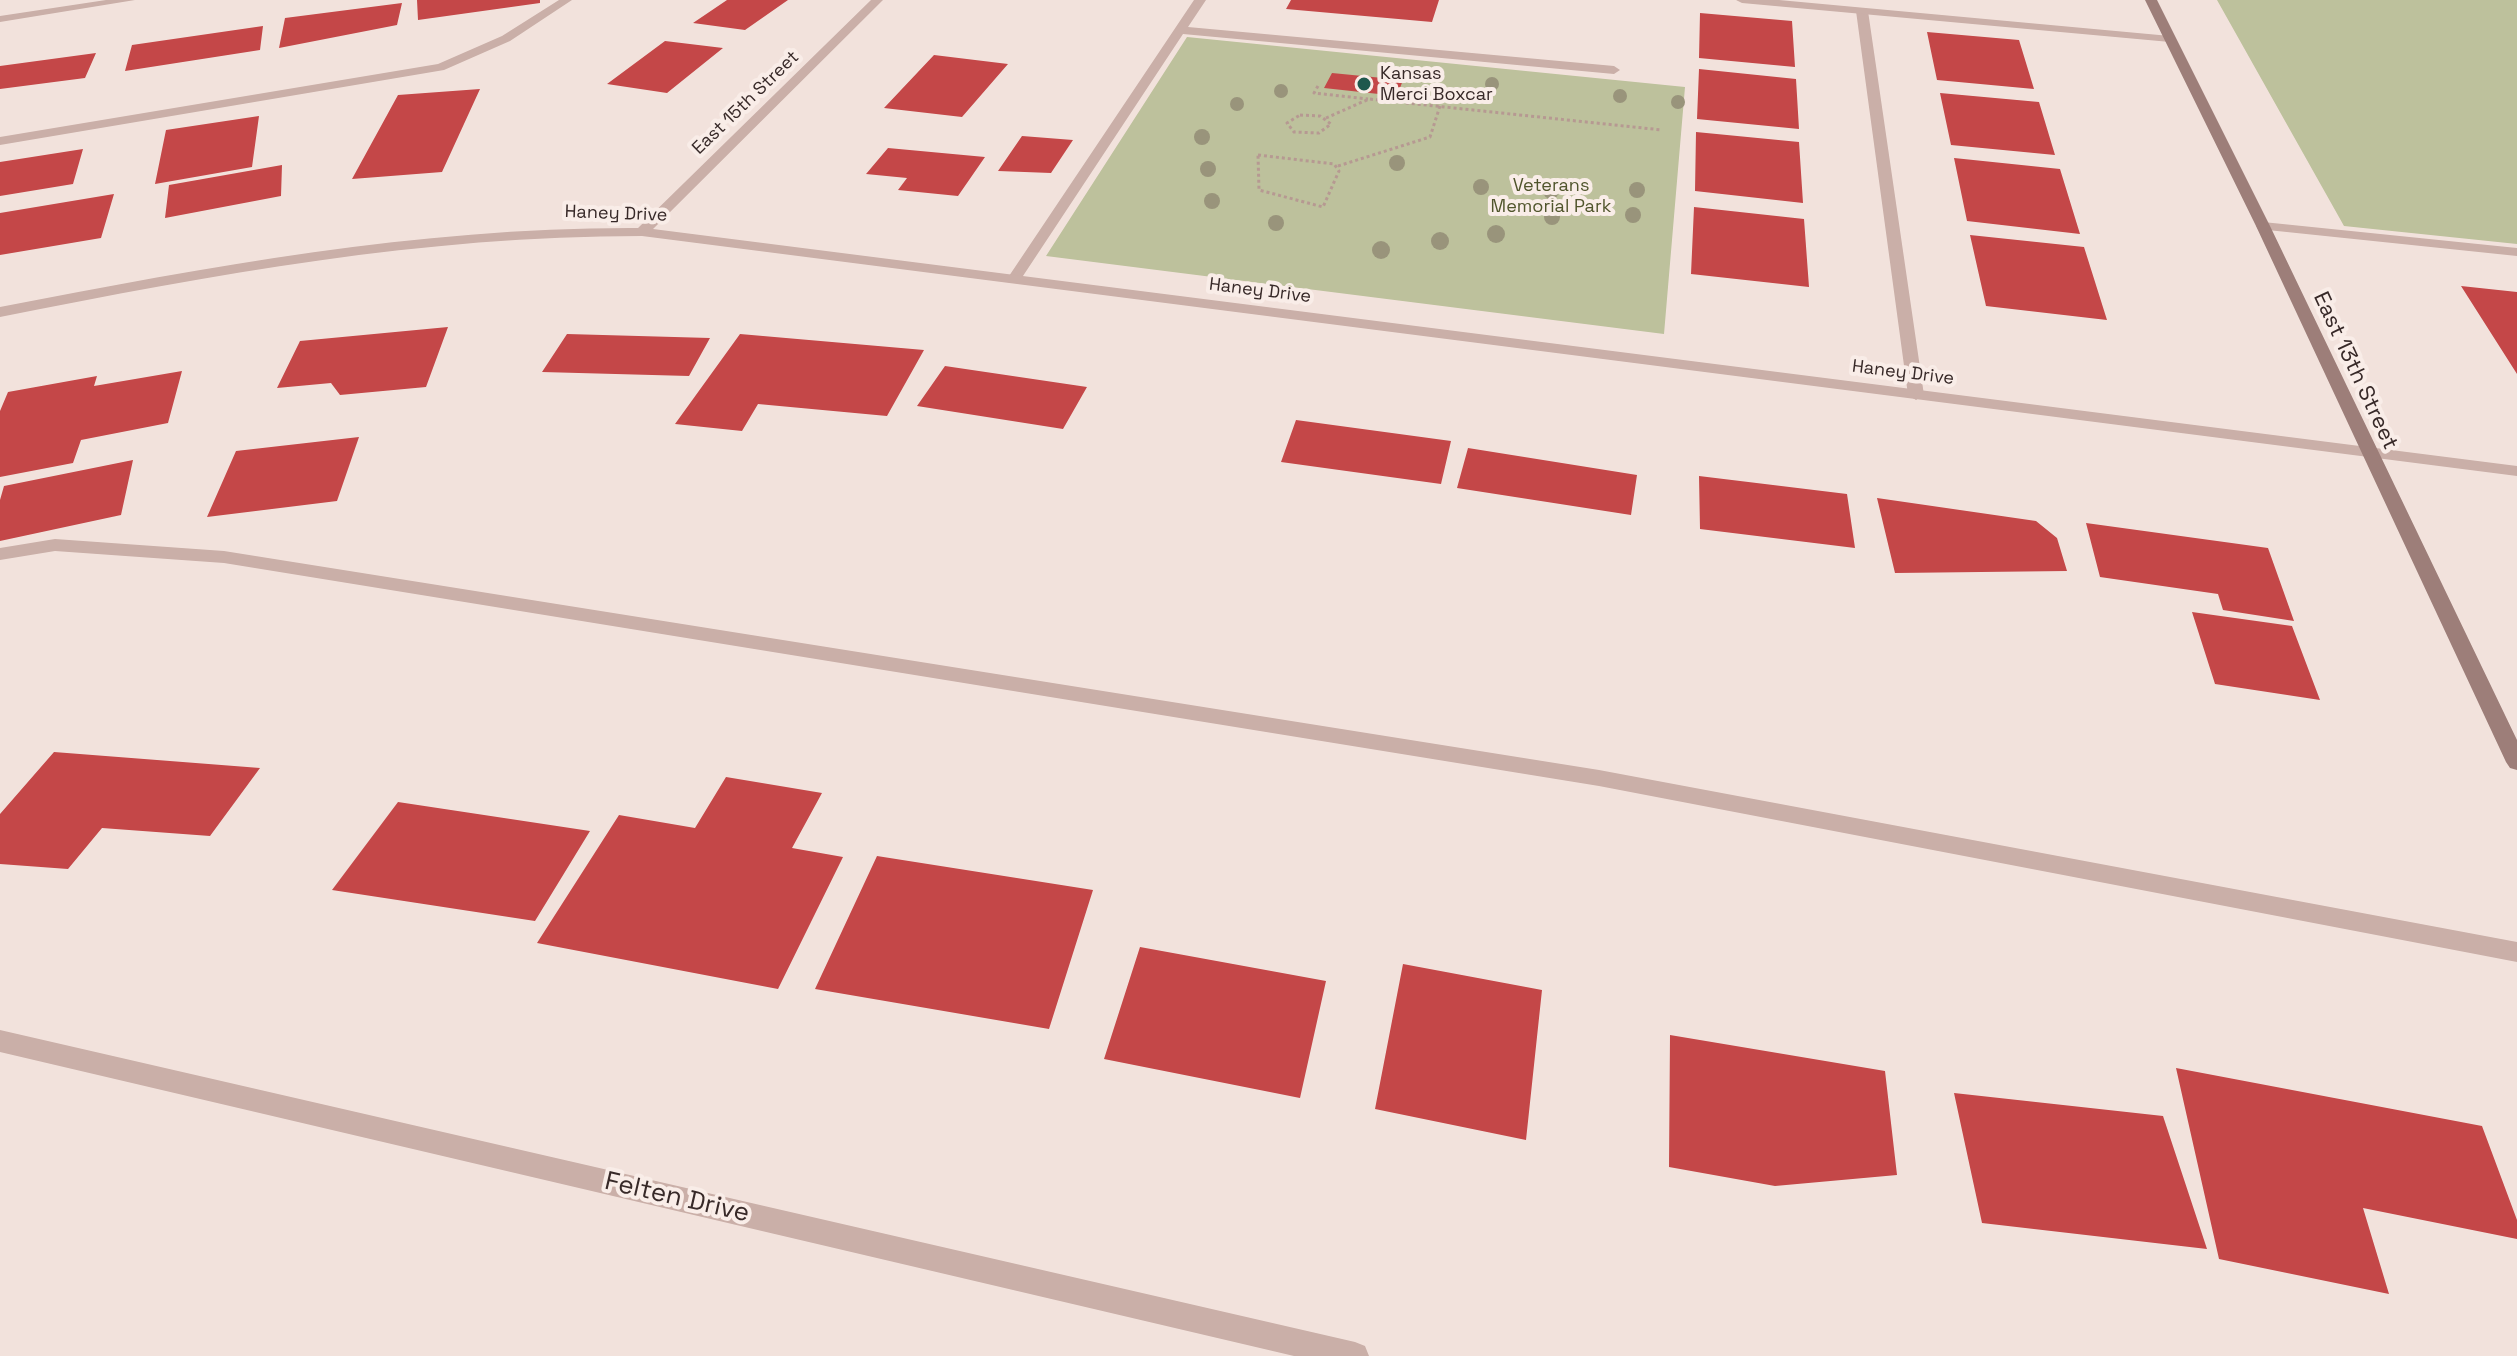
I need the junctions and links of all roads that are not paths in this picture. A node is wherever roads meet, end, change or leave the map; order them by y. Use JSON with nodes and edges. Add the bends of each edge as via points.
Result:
{"nodes":[{"id":1,"x":129,"y":0,"type":"edge"},
{"id":2,"x":566,"y":0,"type":"edge"},
{"id":3,"x":877,"y":0,"type":"edge"},
{"id":4,"x":1200,"y":0,"type":"edge"},
{"id":5,"x":1742,"y":0,"type":"edge"},
{"id":6,"x":2151,"y":0,"type":"edge"},
{"id":7,"x":1862,"y":11,"type":"junction"},
{"id":8,"x":0,"y":19,"type":"edge"},
{"id":9,"x":1179,"y":30,"type":"junction"},
{"id":10,"x":2170,"y":39,"type":"junction"},
{"id":11,"x":1614,"y":70,"type":"dead end"},
{"id":12,"x":0,"y":141,"type":"edge"},
{"id":13,"x":2263,"y":226,"type":"junction"},
{"id":14,"x":642,"y":232,"type":"junction"},
{"id":15,"x":2517,"y":252,"type":"edge"},
{"id":16,"x":1014,"y":279,"type":"junction"},
{"id":17,"x":0,"y":312,"type":"edge"},
{"id":18,"x":1916,"y":395,"type":"junction"},
{"id":19,"x":2369,"y":453,"type":"junction"},
{"id":20,"x":2517,"y":471,"type":"edge"},
{"id":21,"x":0,"y":554,"type":"edge"},
{"id":22,"x":2517,"y":762,"type":"edge"},
{"id":23,"x":2517,"y":952,"type":"edge"},
{"id":24,"x":0,"y":1041,"type":"edge"},
{"id":25,"x":1355,"y":1356,"type":"edge"}],
"edges":[{"from":1,"to":8,"type":"street"},
{"from":2,"to":12,"type":"street","via":[[512,38],[440,67]]},
{"from":3,"to":14,"type":"street","name":"East 15th Street"},
{"from":4,"to":9,"type":"street"},
{"from":5,"to":7,"type":"street"},
{"from":6,"to":10,"type":"street","name":"East 13th Street"},
{"from":7,"to":10,"type":"street"},
{"from":7,"to":18,"type":"street"},
{"from":9,"to":11,"type":"street"},
{"from":9,"to":16,"type":"street"},
{"from":10,"to":13,"type":"street","name":"East 13th Street"},
{"from":13,"to":15,"type":"street"},
{"from":13,"to":19,"type":"street","name":"East 13th Street"},
{"from":14,"to":16,"type":"street","name":"Haney Drive"},
{"from":14,"to":17,"type":"street","name":"Haney Drive","via":[[490,235],[265,261]]},
{"from":16,"to":18,"type":"street","name":"Haney Drive"},
{"from":18,"to":19,"type":"street","name":"Haney Drive"},
{"from":19,"to":20,"type":"street","name":"Haney Drive"},
{"from":19,"to":22,"type":"street","name":"East 13th Street"},
{"from":21,"to":23,"type":"street","via":[[55,545],[224,557],[1599,778]]},
{"from":24,"to":25,"type":"street","name":"Felten Drive"}]}
